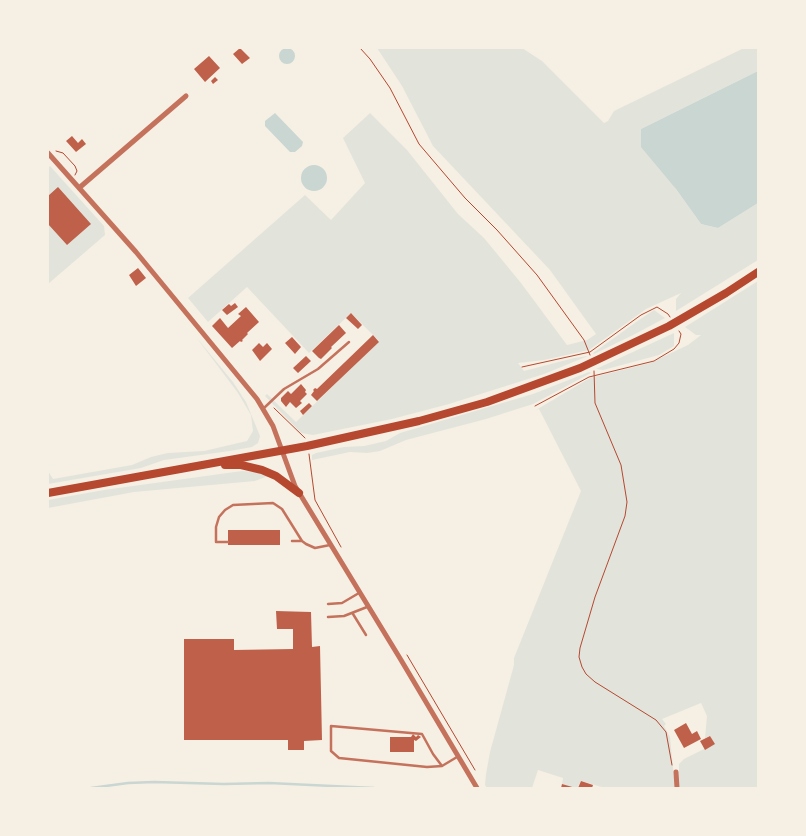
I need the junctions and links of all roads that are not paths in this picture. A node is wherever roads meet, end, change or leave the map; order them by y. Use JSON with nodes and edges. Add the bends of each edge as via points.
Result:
{"nodes":[{"id":1,"x":186,"y":96,"type":"dead end"},
{"id":2,"x":48,"y":153,"type":"edge"},
{"id":3,"x":79,"y":188,"type":"junction"},
{"id":4,"x":758,"y":272,"type":"edge"},
{"id":5,"x":349,"y":342,"type":"dead end"},
{"id":6,"x":263,"y":409,"type":"junction"},
{"id":7,"x":282,"y":451,"type":"junction"},
{"id":8,"x":210,"y":464,"type":"junction"},
{"id":9,"x":48,"y":493,"type":"edge"},
{"id":10,"x":299,"y":493,"type":"junction"},
{"id":11,"x":292,"y":541,"type":"dead end"},
{"id":12,"x":302,"y":541,"type":"junction"},
{"id":13,"x":228,"y":542,"type":"dead end"},
{"id":14,"x":330,"y":545,"type":"junction"},
{"id":15,"x":359,"y":593,"type":"junction"},
{"id":16,"x":328,"y":604,"type":"dead end"},
{"id":17,"x":368,"y":607,"type":"junction"},
{"id":18,"x":353,"y":614,"type":"junction"},
{"id":19,"x":328,"y":616,"type":"dead end"},
{"id":20,"x":366,"y":635,"type":"dead end"},
{"id":21,"x":459,"y":756,"type":"junction"},
{"id":22,"x":442,"y":766,"type":"junction"},
{"id":23,"x":676,"y":772,"type":"dead end"},
{"id":24,"x":477,"y":788,"type":"edge"},
{"id":25,"x":677,"y":788,"type":"edge"}],
"edges":[{"from":1,"to":3,"type":"street"},
{"from":2,"to":3,"type":"street"},
{"from":3,"to":6,"type":"street","via":[[188,313]]},
{"from":4,"to":7,"type":"main road","via":[[669,326],[591,363],[520,391],[382,430]]},
{"from":5,"to":6,"type":"lane","via":[[318,369],[284,389]]},
{"from":6,"to":7,"type":"street"},
{"from":7,"to":8,"type":"main road"},
{"from":7,"to":10,"type":"street"},
{"from":8,"to":9,"type":"main road"},
{"from":8,"to":10,"type":"main road","via":[[262,470]]},
{"from":10,"to":14,"type":"street"},
{"from":11,"to":12,"type":"lane"},
{"from":12,"to":13,"type":"lane","via":[[282,508],[273,503],[233,505],[225,510],[216,527],[216,542]]},
{"from":12,"to":14,"type":"lane","via":[[315,548]]},
{"from":14,"to":15,"type":"street"},
{"from":15,"to":16,"type":"lane","via":[[342,603]]},
{"from":15,"to":17,"type":"street"},
{"from":17,"to":18,"type":"lane"},
{"from":17,"to":21,"type":"street"},
{"from":18,"to":19,"type":"lane"},
{"from":18,"to":20,"type":"lane"},
{"from":21,"to":22,"type":"lane"},
{"from":21,"to":24,"type":"street"},
{"from":22,"to":22,"type":"lane","via":[[422,734],[331,726],[331,751],[339,758]]},
{"from":23,"to":25,"type":"street"}]}
